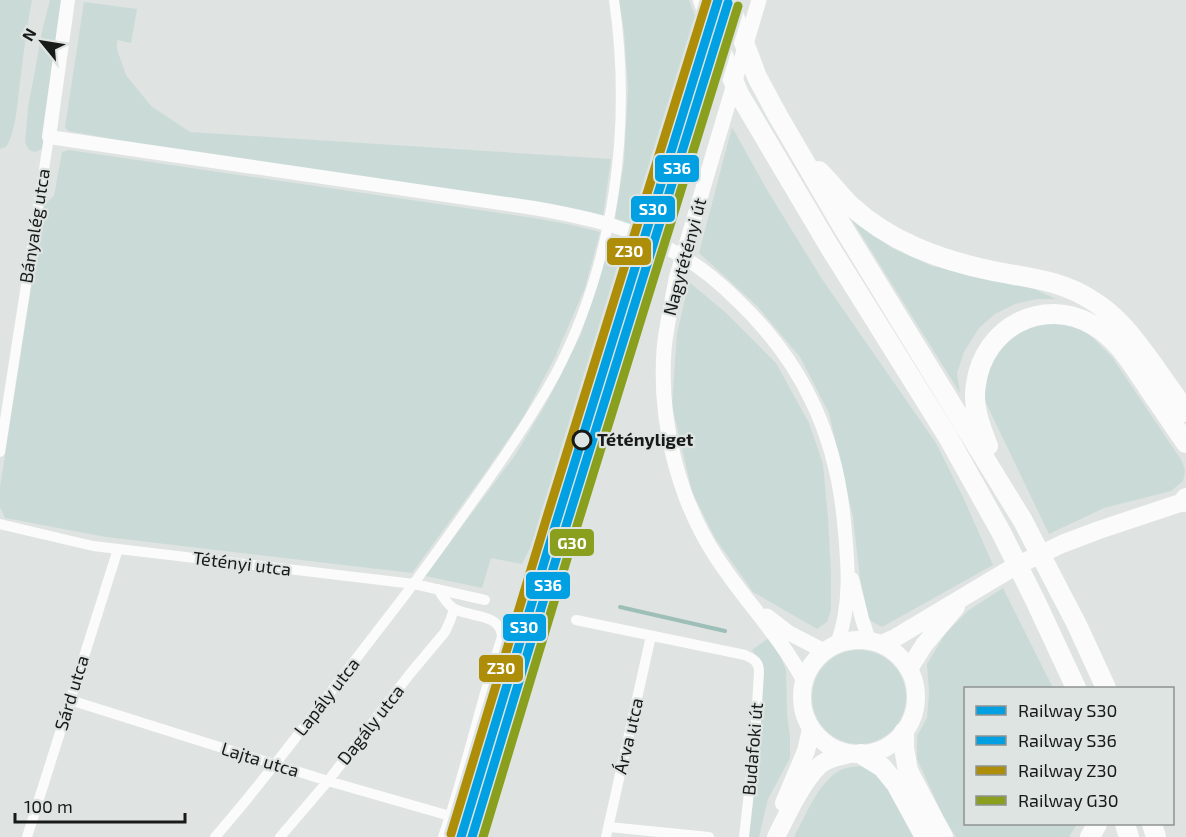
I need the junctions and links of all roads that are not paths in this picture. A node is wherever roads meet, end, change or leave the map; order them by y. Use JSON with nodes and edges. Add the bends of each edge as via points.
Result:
{"nodes":[{"id":1,"x":68,"y":0,"type":"edge"},
{"id":2,"x":614,"y":0,"type":"edge"},
{"id":3,"x":703,"y":0,"type":"edge"},
{"id":4,"x":728,"y":0,"type":"edge"},
{"id":5,"x":759,"y":0,"type":"edge"},
{"id":6,"x":788,"y":133,"type":"junction"},
{"id":7,"x":49,"y":137,"type":"junction"},
{"id":8,"x":1186,"y":412,"type":"edge"},
{"id":9,"x":1186,"y":443,"type":"edge"},
{"id":10,"x":0,"y":452,"type":"edge"},
{"id":11,"x":1185,"y":500,"type":"edge"},
{"id":12,"x":1012,"y":503,"type":"junction"},
{"id":13,"x":0,"y":524,"type":"edge"},
{"id":14,"x":118,"y":549,"type":"junction"},
{"id":15,"x":848,"y":563,"type":"junction"},
{"id":16,"x":414,"y":584,"type":"junction"},
{"id":17,"x":438,"y":589,"type":"junction"},
{"id":18,"x":967,"y":595,"type":"junction"},
{"id":19,"x":485,"y":600,"type":"dead end"},
{"id":20,"x":755,"y":608,"type":"junction"},
{"id":21,"x":453,"y":609,"type":"junction"},
{"id":22,"x":576,"y":620,"type":"dead end"},
{"id":23,"x":651,"y":636,"type":"junction"},
{"id":24,"x":875,"y":642,"type":"junction"},
{"id":25,"x":831,"y":647,"type":"junction"},
{"id":26,"x":909,"y":669,"type":"junction"},
{"id":27,"x":804,"y":681,"type":"junction"},
{"id":28,"x":1075,"y":687,"type":"edge"},
{"id":29,"x":1106,"y":687,"type":"edge"},
{"id":30,"x":70,"y":700,"type":"junction"},
{"id":31,"x":811,"y":729,"type":"junction"},
{"id":32,"x":904,"y":732,"type":"junction"},
{"id":33,"x":857,"y":754,"type":"junction"},
{"id":34,"x":275,"y":764,"type":"junction"},
{"id":35,"x":327,"y":781,"type":"junction"},
{"id":36,"x":450,"y":816,"type":"junction"},
{"id":37,"x":607,"y":832,"type":"edge"},
{"id":38,"x":27,"y":837,"type":"edge"},
{"id":39,"x":215,"y":837,"type":"edge"},
{"id":40,"x":280,"y":837,"type":"edge"},
{"id":41,"x":443,"y":837,"type":"edge"},
{"id":42,"x":709,"y":837,"type":"edge"},
{"id":43,"x":744,"y":837,"type":"edge"},
{"id":44,"x":776,"y":837,"type":"edge"},
{"id":45,"x":926,"y":837,"type":"edge"},
{"id":46,"x":943,"y":837,"type":"edge"}],
"edges":[{"from":1,"to":7,"type":"street","name":"Bányalég utca"},
{"from":2,"to":16,"type":"street","name":"Lapály utca","via":[[620,63],[619,148],[615,189],[597,271],[576,329],[529,419]]},
{"from":3,"to":28,"type":"highway","via":[[739,94],[948,437],[1001,532]]},
{"from":4,"to":6,"type":"highway","via":[[757,77]]},
{"from":5,"to":20,"type":"main road","name":"Nagytétényi út","via":[[676,279],[664,352],[667,423],[683,489],[714,553]]},
{"from":6,"to":8,"type":"highway","via":[[849,204],[907,244],[960,264],[1050,281],[1092,300],[1130,334]]},
{"from":6,"to":12,"type":"highway"},
{"from":7,"to":10,"type":"street","name":"Bányalég utca"},
{"from":7,"to":15,"type":"street","via":[[534,208],[632,232],[680,255],[708,274],[753,315],[796,370],[822,422],[834,460]]},
{"from":9,"to":12,"type":"highway","via":[[1129,359],[1104,332],[1068,315],[1047,313],[1027,318],[996,340],[983,360],[976,383],[977,416]]},
{"from":11,"to":18,"type":"main road","via":[[1062,544]]},
{"from":12,"to":29,"type":"highway"},
{"from":13,"to":14,"type":"street","name":"Tétényi utca"},
{"from":14,"to":16,"type":"street","name":"Tétényi utca"},
{"from":14,"to":30,"type":"street","name":"Sárd utca"},
{"from":15,"to":24,"type":"street","via":[[862,619]]},
{"from":15,"to":25,"type":"street","via":[[842,632]]},
{"from":16,"to":17,"type":"street","name":"Tétényi utca"},
{"from":16,"to":34,"type":"street","name":"Lapály utca"},
{"from":17,"to":19,"type":"street","name":"Tétényi utca"},
{"from":17,"to":21,"type":"street"},
{"from":18,"to":24,"type":"main road","via":[[895,638]]},
{"from":18,"to":26,"type":"main road"},
{"from":20,"to":25,"type":"main road","name":"Nagytétényi út","via":[[789,633]]},
{"from":20,"to":27,"type":"main road","name":"Nagytétényi út"},
{"from":21,"to":35,"type":"street","name":"Dagály utca","via":[[445,632]]},
{"from":21,"to":36,"type":"street","via":[[497,623],[502,637]]},
{"from":22,"to":23,"type":"street"},
{"from":23,"to":37,"type":"street","name":"Árva utca"},
{"from":23,"to":43,"type":"street","name":"Budafoki út","via":[[745,656],[759,666]]},
{"from":24,"to":25,"type":"main road","via":[[847,640]]},
{"from":24,"to":26,"type":"main road","via":[[897,654]]},
{"from":25,"to":27,"type":"main road","via":[[812,664]]},
{"from":26,"to":32,"type":"main road","via":[[916,701]]},
{"from":27,"to":31,"type":"main road","via":[[803,711]]},
{"from":30,"to":34,"type":"street","name":"Lajta utca"},
{"from":30,"to":38,"type":"street","name":"Sárd utca"},
{"from":31,"to":33,"type":"main road","via":[[833,748]]},
{"from":31,"to":44,"type":"main road","name":"Budafoki út"},
{"from":32,"to":33,"type":"main road","via":[[885,748]]},
{"from":32,"to":46,"type":"highway","via":[[908,771]]},
{"from":33,"to":44,"type":"main road","name":"Budafoki út","via":[[820,765]]},
{"from":33,"to":45,"type":"highway","via":[[882,767]]},
{"from":34,"to":35,"type":"street","name":"Lajta utca"},
{"from":34,"to":39,"type":"street","name":"Lapály utca"},
{"from":35,"to":36,"type":"street","name":"Lajta utca"},
{"from":35,"to":40,"type":"street","name":"Dagály utca"},
{"from":36,"to":41,"type":"street"},
{"from":37,"to":42,"type":"street"}]}
